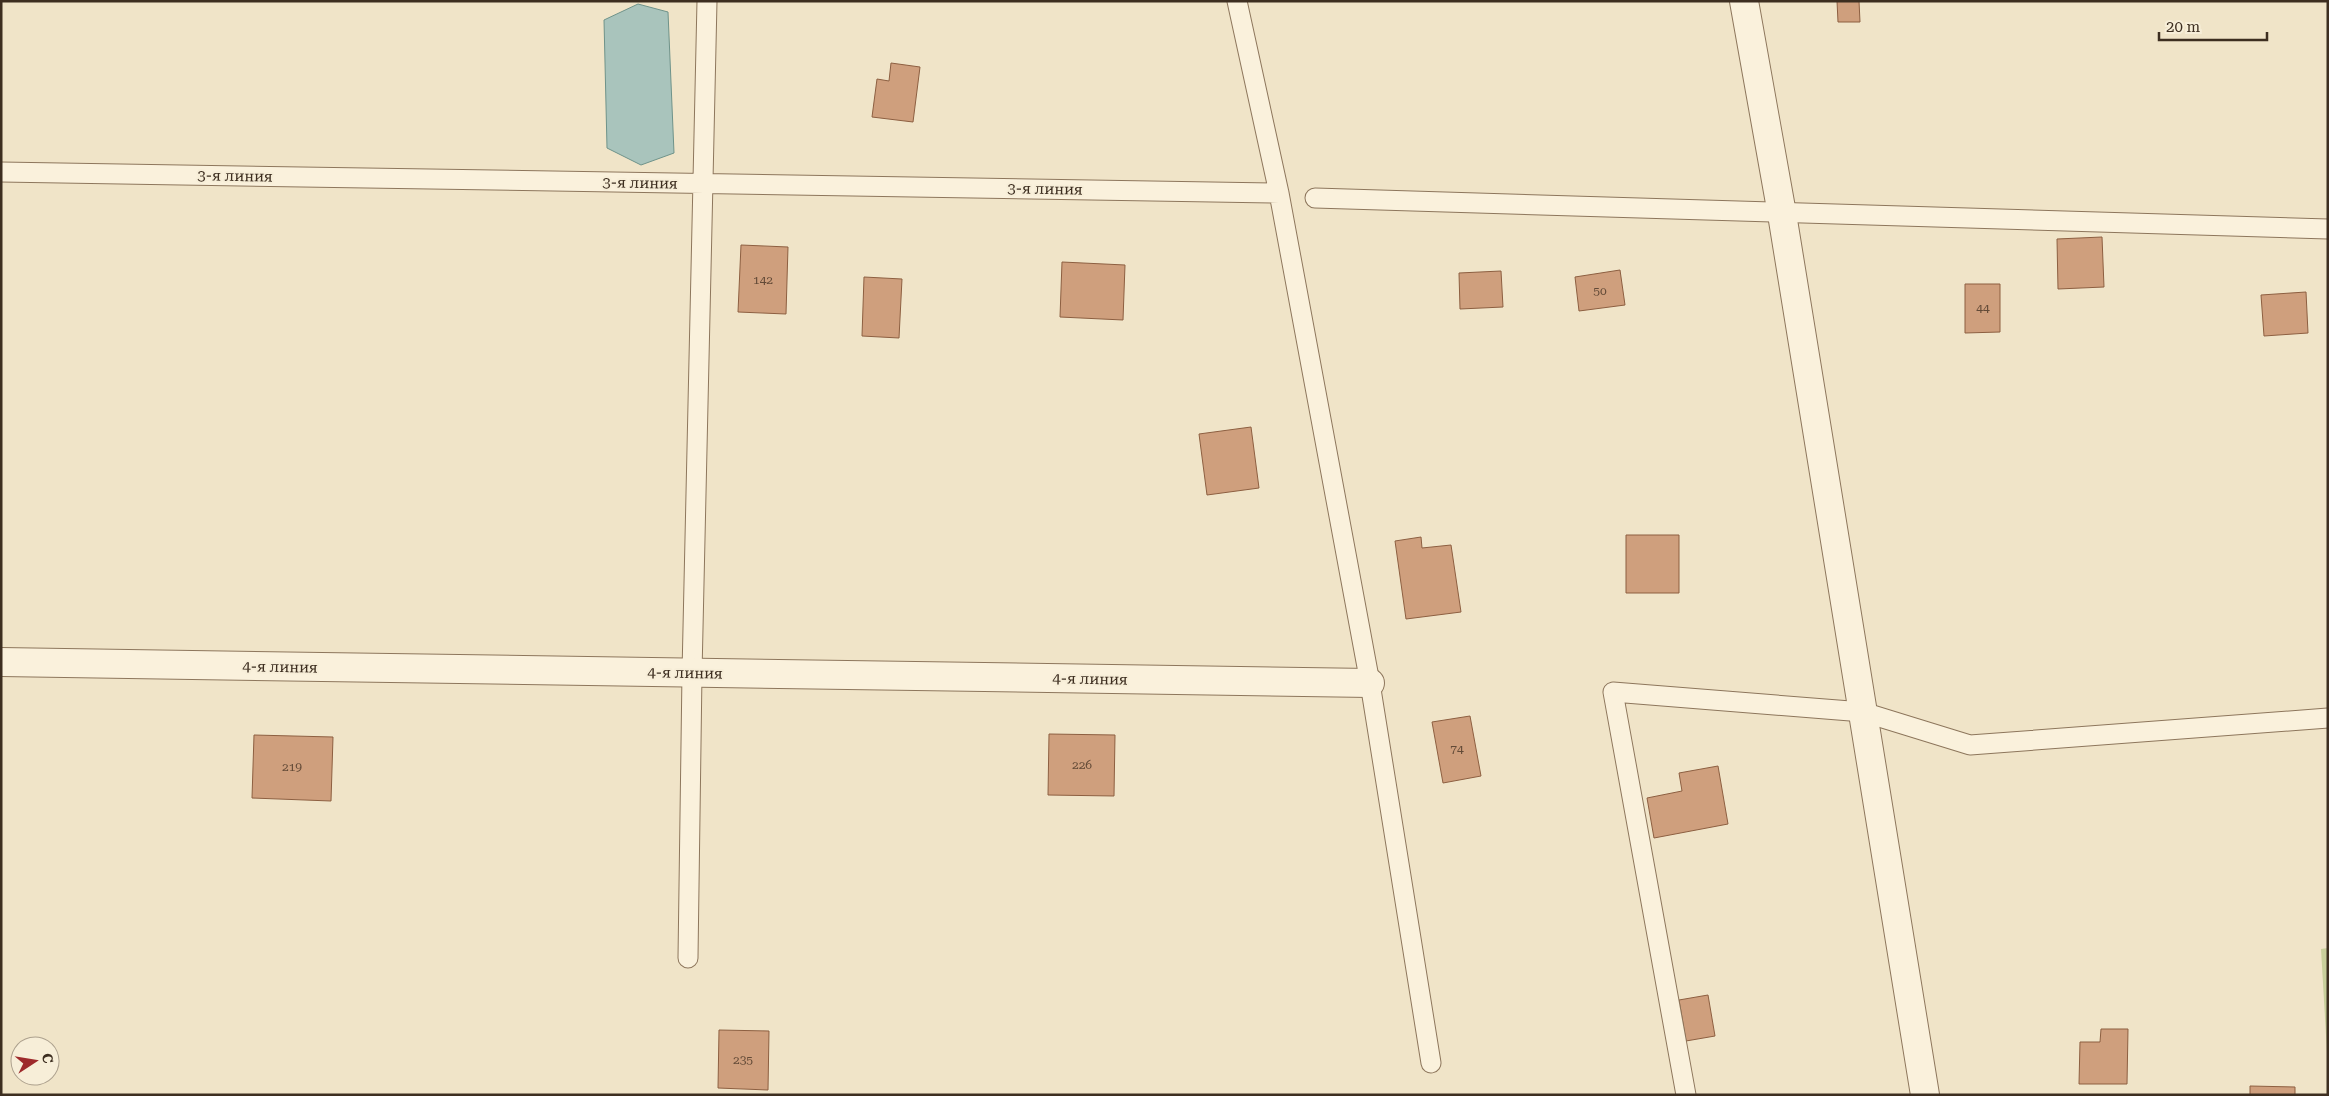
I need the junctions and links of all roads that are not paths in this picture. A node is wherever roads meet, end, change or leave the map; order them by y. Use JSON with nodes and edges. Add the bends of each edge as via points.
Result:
{"nodes":[{"id":1,"x":707,"y":1,"type":"edge"},
{"id":2,"x":1237,"y":1,"type":"edge"},
{"id":3,"x":1744,"y":1,"type":"edge"},
{"id":4,"x":1,"y":172,"type":"edge"},
{"id":5,"x":704,"y":184,"type":"junction"},
{"id":6,"x":1279,"y":193,"type":"junction"},
{"id":7,"x":1315,"y":198,"type":"dead end"},
{"id":8,"x":1782,"y":214,"type":"junction"},
{"id":9,"x":2328,"y":230,"type":"edge"},
{"id":10,"x":1,"y":662,"type":"edge"},
{"id":11,"x":692,"y":673,"type":"junction"},
{"id":12,"x":1370,"y":684,"type":"junction"},
{"id":13,"x":1863,"y":712,"type":"junction"},
{"id":14,"x":2328,"y":718,"type":"edge"},
{"id":15,"x":688,"y":958,"type":"dead end"},
{"id":16,"x":1431,"y":1063,"type":"dead end"},
{"id":17,"x":1686,"y":1095,"type":"edge"},
{"id":18,"x":1925,"y":1095,"type":"edge"}],
"edges":[{"from":1,"to":5,"type":"lane"},
{"from":2,"to":6,"type":"lane"},
{"from":3,"to":8,"type":"street"},
{"from":4,"to":5,"type":"lane","name":"3-я линия"},
{"from":5,"to":6,"type":"lane","name":"3-я линия"},
{"from":5,"to":11,"type":"lane"},
{"from":6,"to":12,"type":"lane"},
{"from":7,"to":8,"type":"lane"},
{"from":8,"to":9,"type":"lane"},
{"from":8,"to":13,"type":"street"},
{"from":10,"to":11,"type":"street","name":"4-я линия"},
{"from":11,"to":12,"type":"street","name":"4-я линия"},
{"from":11,"to":15,"type":"lane"},
{"from":12,"to":16,"type":"lane"},
{"from":13,"to":14,"type":"lane","via":[[1970,744]]},
{"from":13,"to":17,"type":"lane","via":[[1613,692]]},
{"from":13,"to":18,"type":"street"}]}
